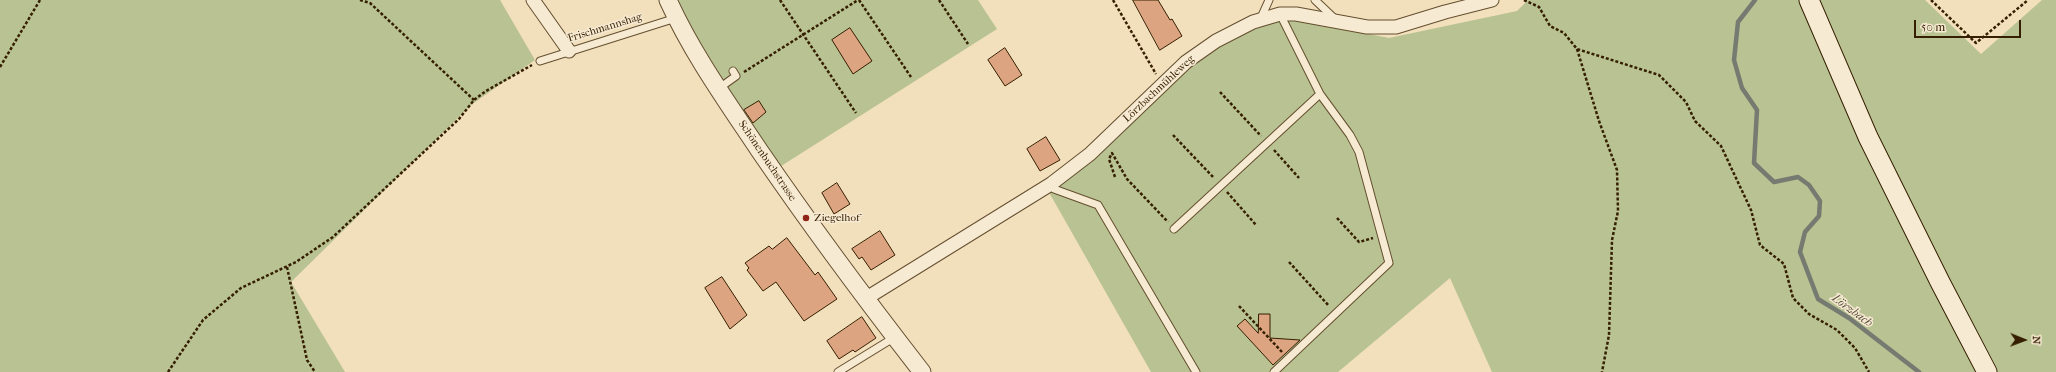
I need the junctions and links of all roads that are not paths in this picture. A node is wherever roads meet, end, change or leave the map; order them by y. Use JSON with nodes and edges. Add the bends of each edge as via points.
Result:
{"nodes":[{"id":1,"x":533,"y":0,"type":"edge"},
{"id":2,"x":668,"y":0,"type":"edge"},
{"id":3,"x":1269,"y":0,"type":"edge"},
{"id":4,"x":1315,"y":0,"type":"edge"},
{"id":5,"x":1492,"y":0,"type":"edge"},
{"id":6,"x":1809,"y":0,"type":"edge"},
{"id":7,"x":1280,"y":14,"type":"junction"},
{"id":8,"x":676,"y":18,"type":"junction"},
{"id":9,"x":1260,"y":20,"type":"junction"},
{"id":10,"x":1338,"y":22,"type":"junction"},
{"id":11,"x":569,"y":51,"type":"junction"},
{"id":12,"x":540,"y":61,"type":"road end"},
{"id":13,"x":735,"y":74,"type":"road end"},
{"id":14,"x":718,"y":89,"type":"junction"},
{"id":15,"x":1320,"y":94,"type":"junction"},
{"id":16,"x":1051,"y":184,"type":"junction"},
{"id":17,"x":1174,"y":229,"type":"road end"},
{"id":18,"x":865,"y":299,"type":"junction"},
{"id":19,"x":895,"y":337,"type":"junction"},
{"id":20,"x":838,"y":372,"type":"edge"},
{"id":21,"x":922,"y":372,"type":"edge"},
{"id":22,"x":1196,"y":372,"type":"edge"},
{"id":23,"x":1274,"y":372,"type":"edge"},
{"id":24,"x":1987,"y":372,"type":"edge"}],
"edges":[{"from":1,"to":11,"type":"street"},
{"from":2,"to":8,"type":"street","name":"Schönenbuchstrasse"},
{"from":3,"to":9,"type":"lane"},
{"from":4,"to":10,"type":"lane"},
{"from":5,"to":10,"type":"street","name":"Lörzbachmühleweg","via":[[1396,27],[1367,27]]},
{"from":6,"to":24,"type":"main road","via":[[1868,137]]},
{"from":7,"to":9,"type":"street","name":"Lörzbachmühleweg"},
{"from":7,"to":10,"type":"street","name":"Lörzbachmühleweg","via":[[1296,14]]},
{"from":7,"to":15,"type":"lane"},
{"from":8,"to":11,"type":"lane","name":"Frischmannshag"},
{"from":8,"to":14,"type":"street","name":"Schönenbuchstrasse"},
{"from":9,"to":16,"type":"street","name":"Lörzbachmühleweg","via":[[1216,41],[1186,62],[1090,154]]},
{"from":11,"to":12,"type":"lane","name":"Frischmannshag"},
{"from":13,"to":14,"type":"lane"},
{"from":14,"to":18,"type":"street","name":"Schönenbuchstrasse","via":[[789,194]]},
{"from":15,"to":17,"type":"lane"},
{"from":15,"to":23,"type":"lane","via":[[1350,135],[1359,152],[1389,263]]},
{"from":16,"to":18,"type":"street","name":"Lörzbachmühleweg"},
{"from":16,"to":22,"type":"lane","via":[[1054,189],[1098,206]]},
{"from":18,"to":19,"type":"street","name":"Schönenbuchstrasse"},
{"from":19,"to":20,"type":"lane"},
{"from":19,"to":21,"type":"street","name":"Schönenbuchstrasse"}]}
